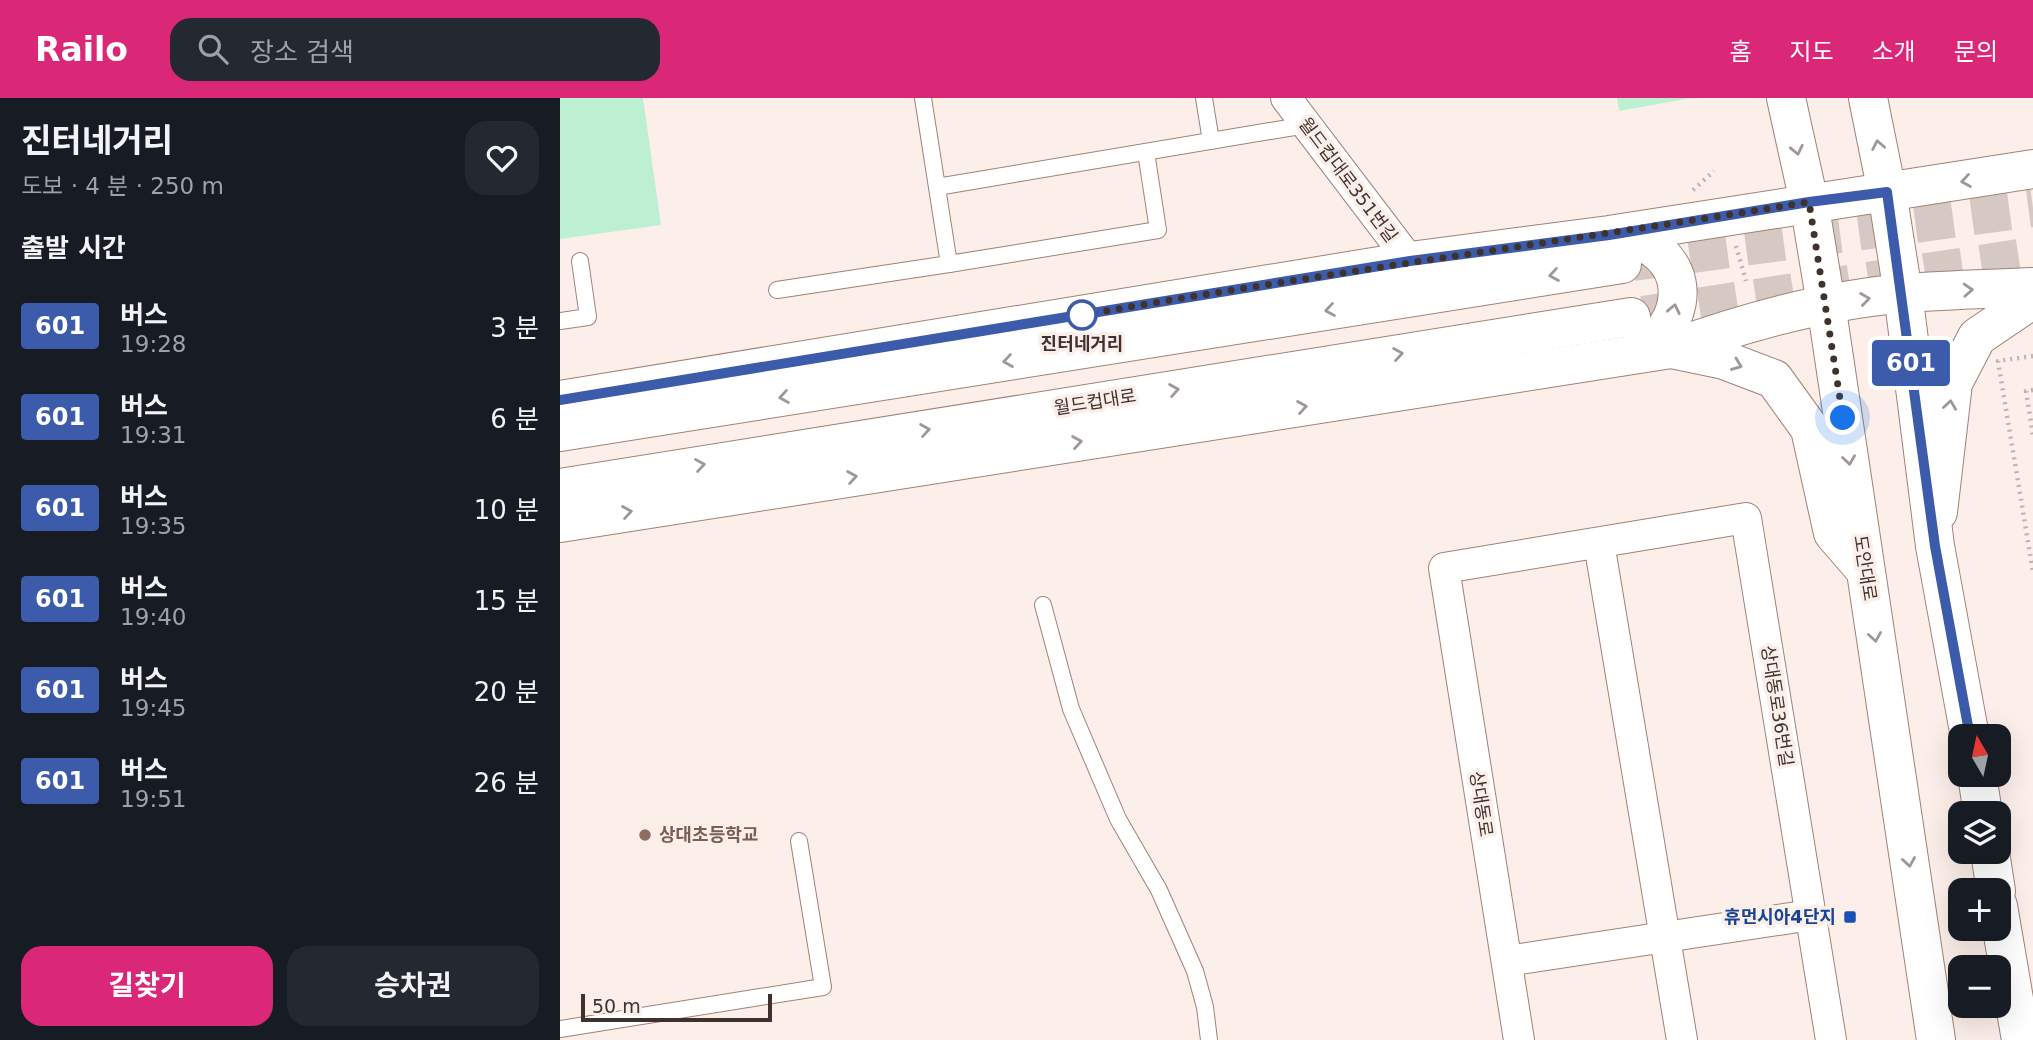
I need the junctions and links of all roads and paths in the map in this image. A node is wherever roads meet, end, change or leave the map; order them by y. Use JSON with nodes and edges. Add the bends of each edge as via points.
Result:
{"nodes":[{"id":1,"x":923,"y":98,"type":"edge"},
{"id":2,"x":1204,"y":98,"type":"edge"},
{"id":3,"x":1286,"y":98,"type":"edge"},
{"id":4,"x":1786,"y":98,"type":"edge"},
{"id":5,"x":1868,"y":98,"type":"edge"},
{"id":6,"x":1306,"y":125,"type":"junction"},
{"id":7,"x":1211,"y":141,"type":"junction"},
{"id":8,"x":1146,"y":152,"type":"junction"},
{"id":9,"x":2033,"y":169,"type":"edge"},
{"id":10,"x":937,"y":187,"type":"junction"},
{"id":11,"x":1887,"y":192,"type":"junction"},
{"id":12,"x":1809,"y":202,"type":"junction"},
{"id":13,"x":1733,"y":236,"type":"dead end"},
{"id":14,"x":1615,"y":249,"type":"junction"},
{"id":15,"x":580,"y":261,"type":"dead end"},
{"id":16,"x":1410,"y":261,"type":"junction"},
{"id":17,"x":949,"y":264,"type":"junction"},
{"id":18,"x":1746,"y":281,"type":"dead end"},
{"id":19,"x":2033,"y":287,"type":"edge"},
{"id":20,"x":777,"y":290,"type":"dead end"},
{"id":21,"x":1903,"y":293,"type":"junction"},
{"id":22,"x":2033,"y":299,"type":"edge"},
{"id":23,"x":1826,"y":304,"type":"junction"},
{"id":24,"x":1631,"y":317,"type":"tunnel mouth"},
{"id":25,"x":560,"y":321,"type":"edge"},
{"id":26,"x":1671,"y":349,"type":"junction"},
{"id":27,"x":1629,"y":356,"type":"junction"},
{"id":28,"x":2033,"y":356,"type":"edge"},
{"id":29,"x":2033,"y":390,"type":"edge"},
{"id":30,"x":560,"y":400,"type":"edge"},
{"id":31,"x":560,"y":432,"type":"edge"},
{"id":32,"x":2033,"y":435,"type":"edge"},
{"id":33,"x":560,"y":488,"type":"edge"},
{"id":34,"x":560,"y":523,"type":"edge"},
{"id":35,"x":1600,"y":543,"type":"junction"},
{"id":36,"x":1935,"y":546,"type":"junction"},
{"id":37,"x":1444,"y":568,"type":"joint"},
{"id":38,"x":1865,"y":570,"type":"junction"},
{"id":39,"x":2033,"y":572,"type":"edge"},
{"id":40,"x":1043,"y":605,"type":"dead end"},
{"id":41,"x":1968,"y":724,"type":"edge"},
{"id":42,"x":799,"y":841,"type":"dead end"},
{"id":43,"x":1811,"y":915,"type":"junction"},
{"id":44,"x":1664,"y":937,"type":"junction"},
{"id":45,"x":2004,"y":941,"type":"edge"},
{"id":46,"x":1507,"y":961,"type":"junction"},
{"id":47,"x":560,"y":1029,"type":"edge"},
{"id":48,"x":1209,"y":1040,"type":"edge"},
{"id":49,"x":1519,"y":1040,"type":"edge"},
{"id":50,"x":1682,"y":1040,"type":"edge"},
{"id":51,"x":1831,"y":1040,"type":"edge"},
{"id":52,"x":1936,"y":1040,"type":"edge"},
{"id":53,"x":2021,"y":1040,"type":"edge"}],
"edges":[{"from":1,"to":10,"type":"lane"},
{"from":2,"to":7,"type":"lane"},
{"from":3,"to":6,"type":"street","name":"월드컵대로351번길"},
{"from":4,"to":12,"type":"street","name":"도안대로","one_way":true},
{"from":11,"to":5,"type":"street","one_way":true},
{"from":6,"to":7,"type":"lane"},
{"from":6,"to":16,"type":"street","name":"월드컵대로351번길"},
{"from":7,"to":8,"type":"lane"},
{"from":8,"to":10,"type":"lane"},
{"from":8,"to":17,"type":"lane","via":[[1158,230]]},
{"from":9,"to":11,"type":"street","one_way":true},
{"from":10,"to":17,"type":"lane"},
{"from":11,"to":12,"type":"street"},
{"from":11,"to":21,"type":"street"},
{"from":12,"to":14,"type":"street"},
{"from":12,"to":23,"type":"street","name":"도안대로"},
{"from":13,"to":18,"type":"path"},
{"from":14,"to":16,"type":"street"},
{"from":27,"to":14,"type":"street","one_way":true,"via":[[1656,341],[1669,327],[1677,288],[1669,265],[1652,247],[1629,237]]},
{"from":14,"to":31,"type":"street","one_way":true},
{"from":15,"to":25,"type":"lane","via":[[588,317]]},
{"from":16,"to":30,"type":"street"},
{"from":17,"to":20,"type":"lane"},
{"from":21,"to":19,"type":"street","one_way":true},
{"from":23,"to":21,"type":"street","one_way":true},
{"from":21,"to":36,"type":"street"},
{"from":36,"to":22,"type":"street","one_way":true,"via":[[1953,383],[1977,337]]},
{"from":23,"to":26,"type":"street","via":[[1729,328]]},
{"from":23,"to":38,"type":"street","name":"도안대로","one_way":true},
{"from":33,"to":24,"type":"street","name":"월드컵대로","one_way":true},
{"from":26,"to":27,"type":"street"},
{"from":26,"to":38,"type":"street","one_way":true,"via":[[1724,360],[1774,379],[1810,429],[1833,533]]},
{"from":34,"to":27,"type":"street","one_way":true},
{"from":28,"to":39,"type":"path","via":[[1998,361]]},
{"from":29,"to":32,"type":"path","via":[[2026,391]]},
{"from":35,"to":37,"type":"street","name":"상대동로36번길"},
{"from":35,"to":43,"type":"street","name":"상대동로36번길","via":[[1746,518]]},
{"from":35,"to":44,"type":"street"},
{"from":36,"to":41,"type":"street"},
{"from":37,"to":46,"type":"street","name":"상대동로"},
{"from":38,"to":52,"type":"street","name":"도안대로","one_way":true},
{"from":40,"to":48,"type":"lane","via":[[1076,722],[1118,819],[1159,890],[1195,971]]},
{"from":42,"to":47,"type":"lane","via":[[822,987]]},
{"from":43,"to":44,"type":"street"},
{"from":43,"to":51,"type":"street","name":"상대동로36번길"},
{"from":44,"to":46,"type":"street"},
{"from":44,"to":50,"type":"street"},
{"from":45,"to":53,"type":"street"},
{"from":46,"to":49,"type":"street","name":"상대동로"}]}
